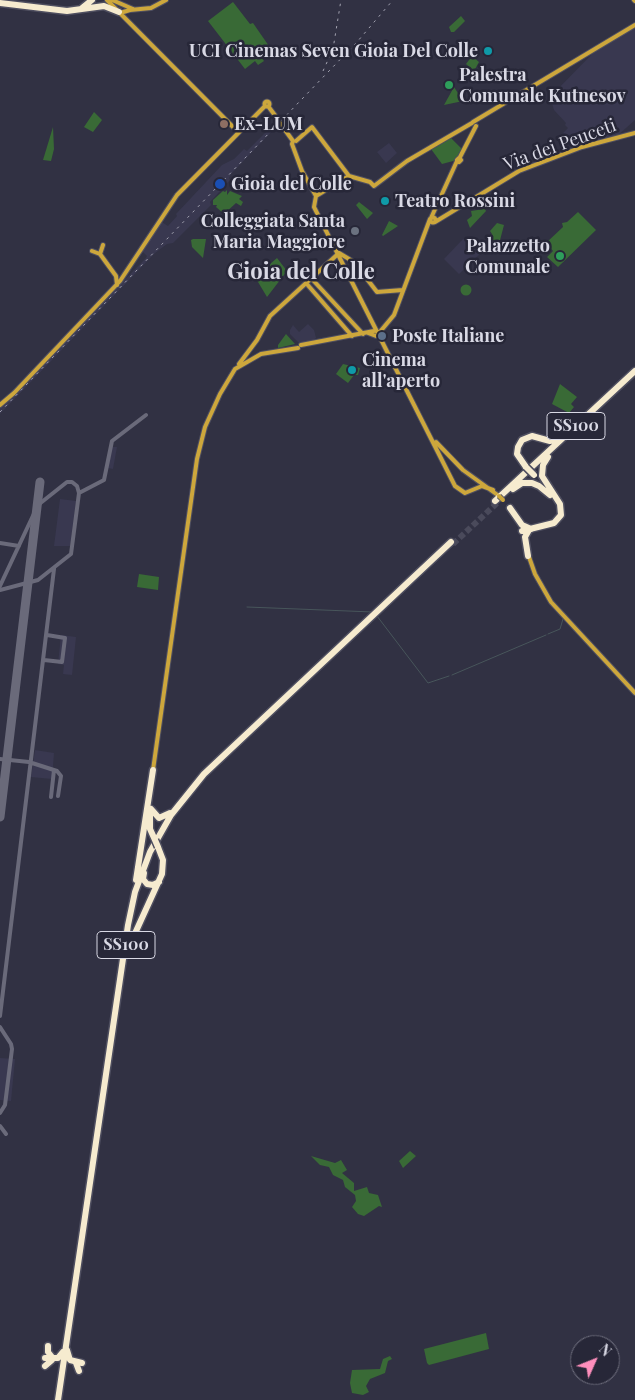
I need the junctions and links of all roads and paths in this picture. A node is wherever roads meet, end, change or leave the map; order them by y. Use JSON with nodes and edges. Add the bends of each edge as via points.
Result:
{"nodes":[{"id":1,"x":16,"y":0,"type":"edge"},
{"id":2,"x":24,"y":0,"type":"edge"},
{"id":3,"x":91,"y":0,"type":"edge"},
{"id":4,"x":99,"y":0,"type":"edge"},
{"id":5,"x":107,"y":0,"type":"edge"},
{"id":6,"x":112,"y":0,"type":"edge"},
{"id":7,"x":166,"y":0,"type":"edge"},
{"id":8,"x":0,"y":3,"type":"edge"},
{"id":9,"x":125,"y":6,"type":"junction"},
{"id":10,"x":44,"y":7,"type":"junction"},
{"id":11,"x":83,"y":9,"type":"junction"},
{"id":12,"x":136,"y":9,"type":"junction"},
{"id":13,"x":130,"y":10,"type":"junction"},
{"id":14,"x":120,"y":13,"type":"junction"},
{"id":15,"x":635,"y":25,"type":"edge"},
{"id":16,"x":277,"y":118,"type":"dead end"},
{"id":17,"x":280,"y":123,"type":"dead end"},
{"id":18,"x":473,"y":125,"type":"junction"},
{"id":19,"x":238,"y":132,"type":"junction"},
{"id":20,"x":635,"y":133,"type":"edge"},
{"id":21,"x":294,"y":142,"type":"junction"},
{"id":22,"x":349,"y":176,"type":"junction"},
{"id":23,"x":316,"y":196,"type":"junction"},
{"id":24,"x":432,"y":222,"type":"junction"},
{"id":25,"x":102,"y":245,"type":"dead end"},
{"id":26,"x":92,"y":251,"type":"dead end"},
{"id":27,"x":100,"y":252,"type":"junction"},
{"id":28,"x":339,"y":253,"type":"junction"},
{"id":29,"x":311,"y":278,"type":"junction"},
{"id":30,"x":118,"y":280,"type":"junction"},
{"id":31,"x":306,"y":283,"type":"junction"},
{"id":32,"x":403,"y":290,"type":"junction"},
{"id":33,"x":377,"y":333,"type":"junction"},
{"id":34,"x":362,"y":334,"type":"junction"},
{"id":35,"x":352,"y":336,"type":"junction"},
{"id":36,"x":235,"y":369,"type":"junction"},
{"id":37,"x":635,"y":372,"type":"edge"},
{"id":38,"x":0,"y":405,"type":"edge"},
{"id":39,"x":589,"y":414,"type":"junction"},
{"id":40,"x":573,"y":431,"type":"junction"},
{"id":41,"x":430,"y":434,"type":"junction"},
{"id":42,"x":536,"y":436,"type":"junction"},
{"id":43,"x":460,"y":469,"type":"junction"},
{"id":44,"x":471,"y":476,"type":"junction"},
{"id":45,"x":452,"y":479,"type":"junction"},
{"id":46,"x":517,"y":481,"type":"junction"},
{"id":47,"x":493,"y":490,"type":"junction"},
{"id":48,"x":470,"y":491,"type":"junction"},
{"id":49,"x":499,"y":500,"type":"junction"},
{"id":50,"x":559,"y":502,"type":"junction"},
{"id":51,"x":510,"y":508,"type":"joint"},
{"id":52,"x":528,"y":530,"type":"junction"},
{"id":53,"x":528,"y":556,"type":"joint"},
{"id":54,"x":635,"y":693,"type":"edge"},
{"id":55,"x":153,"y":770,"type":"junction"},
{"id":56,"x":190,"y":790,"type":"junction"},
{"id":57,"x":150,"y":804,"type":"junction"},
{"id":58,"x":156,"y":844,"type":"junction"},
{"id":59,"x":159,"y":882,"type":"junction"},
{"id":60,"x":128,"y":925,"type":"junction"},
{"id":61,"x":120,"y":989,"type":"junction"},
{"id":62,"x":48,"y":1346,"type":"dead end"},
{"id":63,"x":66,"y":1346,"type":"junction"},
{"id":64,"x":82,"y":1353,"type":"dead end"},
{"id":65,"x":52,"y":1359,"type":"junction"},
{"id":66,"x":76,"y":1362,"type":"junction"},
{"id":67,"x":45,"y":1366,"type":"dead end"},
{"id":68,"x":80,"y":1371,"type":"dead end"},
{"id":69,"x":62,"y":1374,"type":"junction"},
{"id":70,"x":58,"y":1400,"type":"edge"}],
"edges":[{"from":1,"to":10,"type":"highway"},
{"from":2,"to":10,"type":"highway"},
{"from":3,"to":11,"type":"highway"},
{"from":4,"to":11,"type":"highway"},
{"from":5,"to":14,"type":"main road"},
{"from":6,"to":9,"type":"main road"},
{"from":7,"to":12,"type":"main road","via":[[151,8]]},
{"from":8,"to":10,"type":"highway"},
{"from":9,"to":12,"type":"main road"},
{"from":9,"to":14,"type":"main road"},
{"from":10,"to":11,"type":"highway"},
{"from":11,"to":14,"type":"highway","via":[[104,6]]},
{"from":12,"to":13,"type":"main road"},
{"from":13,"to":14,"type":"main road"},
{"from":13,"to":14,"type":"main road","via":[[126,14]]},
{"from":14,"to":19,"type":"main road"},
{"from":15,"to":18,"type":"main road"},
{"from":16,"to":19,"type":"main road","via":[[267,106]]},
{"from":17,"to":21,"type":"main road"},
{"from":18,"to":22,"type":"main road","via":[[407,161],[374,186]]},
{"from":18,"to":24,"type":"main road"},
{"from":19,"to":30,"type":"main road","via":[[177,195]]},
{"from":20,"to":24,"type":"main road","name":"Via dei Peuceti","via":[[582,147],[520,170]]},
{"from":21,"to":22,"type":"main road","via":[[312,127]]},
{"from":21,"to":23,"type":"main road","via":[[302,171]]},
{"from":22,"to":23,"type":"main road"},
{"from":23,"to":28,"type":"main road","via":[[314,207]]},
{"from":24,"to":32,"type":"main road"},
{"from":25,"to":27,"type":"main road"},
{"from":26,"to":27,"type":"main road"},
{"from":27,"to":30,"type":"main road"},
{"from":28,"to":29,"type":"main road"},
{"from":28,"to":32,"type":"main road","via":[[354,262],[377,292]]},
{"from":28,"to":33,"type":"main road"},
{"from":29,"to":31,"type":"main road"},
{"from":29,"to":34,"type":"main road"},
{"from":30,"to":38,"type":"main road"},
{"from":31,"to":35,"type":"main road"},
{"from":31,"to":36,"type":"main road","via":[[270,316]]},
{"from":32,"to":33,"type":"main road","via":[[394,314]]},
{"from":33,"to":34,"type":"main road"},
{"from":33,"to":41,"type":"main road"},
{"from":34,"to":35,"type":"main road"},
{"from":35,"to":36,"type":"main road","via":[[258,355]]},
{"from":36,"to":55,"type":"main road","via":[[210,413],[199,450]]},
{"from":37,"to":39,"type":"highway","number":"SS100"},
{"from":37,"to":40,"type":"highway","number":"SS100"},
{"from":39,"to":42,"type":"highway","number":"SS100","via":[[558,440],[549,441]]},
{"from":39,"to":46,"type":"highway","number":"SS100"},
{"from":40,"to":49,"type":"highway","number":"SS100"},
{"from":40,"to":50,"type":"highway","number":"SS100","via":[[546,459],[542,469],[544,482]]},
{"from":41,"to":43,"type":"main road"},
{"from":41,"to":45,"type":"main road"},
{"from":42,"to":46,"type":"highway","number":"SS100","via":[[544,442],[545,451]]},
{"from":42,"to":50,"type":"highway","number":"SS100","bridge":true,"via":[[524,438],[518,447],[518,458]]},
{"from":43,"to":44,"type":"main road"},
{"from":43,"to":45,"type":"main road","via":[[453,469]]},
{"from":44,"to":47,"type":"main road"},
{"from":44,"to":48,"type":"main road","via":[[474,483]]},
{"from":45,"to":48,"type":"main road","via":[[459,491]]},
{"from":46,"to":49,"type":"highway","number":"SS100"},
{"from":47,"to":48,"type":"main road","via":[[482,486]]},
{"from":47,"to":49,"type":"main road"},
{"from":49,"to":50,"type":"highway","via":[[519,484],[529,482]]},
{"from":49,"to":51,"type":"main road"},
{"from":50,"to":52,"type":"highway","via":[[562,513],[557,521]]},
{"from":51,"to":52,"type":"highway"},
{"from":52,"to":53,"type":"highway","via":[[525,537]]},
{"from":53,"to":54,"type":"main road","via":[[540,585],[552,602]]},
{"from":55,"to":57,"type":"highway","number":"SS100"},
{"from":55,"to":60,"type":"highway"},
{"from":56,"to":57,"type":"highway","via":[[168,816],[155,816]]},
{"from":56,"to":58,"type":"highway","number":"SS100","via":[[217,761],[452,543],[210,771],[181,804]]},
{"from":56,"to":60,"type":"highway","number":"SS100","via":[[150,852],[135,892]]},
{"from":57,"to":58,"type":"highway","number":"SS100","via":[[149,824]]},
{"from":58,"to":59,"type":"highway","number":"SS100","via":[[164,865]]},
{"from":58,"to":59,"type":"highway","number":"SS100","via":[[143,879],[150,885]]},
{"from":58,"to":61,"type":"highway","number":"SS100","via":[[134,902]]},
{"from":59,"to":61,"type":"highway","number":"SS100","via":[[129,945]]},
{"from":60,"to":63,"type":"highway","number":"SS100"},
{"from":61,"to":63,"type":"highway","number":"SS100"},
{"from":62,"to":65,"type":"highway"},
{"from":63,"to":65,"type":"highway","via":[[60,1356]]},
{"from":63,"to":66,"type":"highway","via":[[68,1358]]},
{"from":63,"to":69,"type":"highway","number":"SS100"},
{"from":64,"to":66,"type":"highway"},
{"from":65,"to":67,"type":"highway"},
{"from":65,"to":69,"type":"highway","via":[[58,1362]]},
{"from":66,"to":68,"type":"highway"},
{"from":66,"to":69,"type":"highway","via":[[68,1364]]},
{"from":69,"to":70,"type":"highway","number":"SS100"}]}
